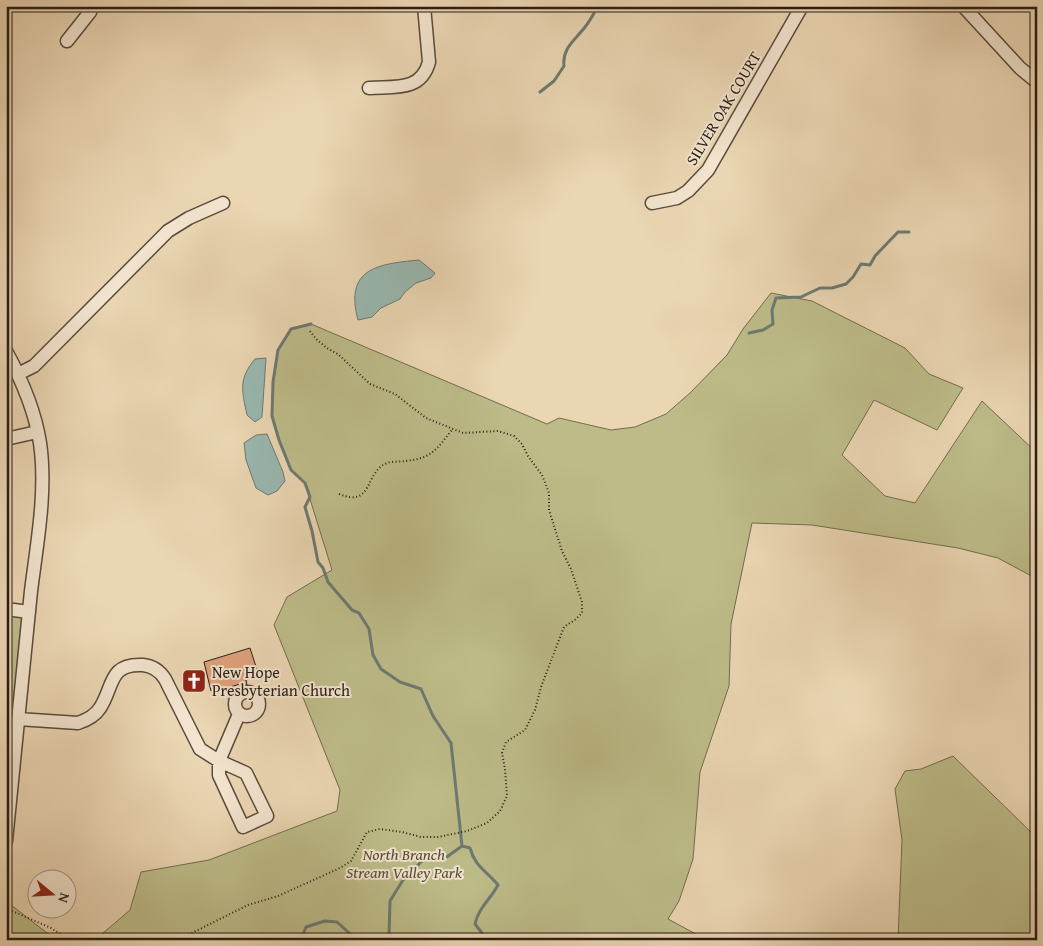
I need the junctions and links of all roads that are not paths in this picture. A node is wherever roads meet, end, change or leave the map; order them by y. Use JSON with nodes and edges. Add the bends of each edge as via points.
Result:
{"nodes":[{"id":1,"x":92,"y":6,"type":"edge"},
{"id":2,"x":424,"y":6,"type":"edge"},
{"id":3,"x":802,"y":6,"type":"edge"},
{"id":4,"x":962,"y":6,"type":"edge"},
{"id":5,"x":67,"y":41,"type":"dead end"},
{"id":6,"x":1037,"y":82,"type":"edge"},
{"id":7,"x":369,"y":88,"type":"dead end"},
{"id":8,"x":223,"y":203,"type":"dead end"},
{"id":9,"x":652,"y":203,"type":"dead end"},
{"id":10,"x":6,"y":351,"type":"edge"},
{"id":11,"x":18,"y":374,"type":"junction"},
{"id":12,"x":37,"y":432,"type":"junction"},
{"id":13,"x":6,"y":439,"type":"edge"},
{"id":14,"x":6,"y":609,"type":"edge"},
{"id":15,"x":29,"y":612,"type":"junction"},
{"id":16,"x":239,"y":714,"type":"dead end"},
{"id":17,"x":18,"y":719,"type":"junction"},
{"id":18,"x":219,"y":761,"type":"junction"},
{"id":19,"x":6,"y":841,"type":"edge"}],
"edges":[{"from":1,"to":5,"type":"street"},
{"from":2,"to":7,"type":"street","via":[[427,70],[410,86]]},
{"from":3,"to":9,"type":"street","name":"SILVER OAK COURT","via":[[708,170],[677,198]]},
{"from":4,"to":6,"type":"street"},
{"from":8,"to":11,"type":"street","via":[[168,231],[34,366]]},
{"from":10,"to":11,"type":"street"},
{"from":11,"to":12,"type":"street"},
{"from":12,"to":13,"type":"street"},
{"from":12,"to":15,"type":"street","via":[[41,510]]},
{"from":14,"to":15,"type":"street"},
{"from":15,"to":17,"type":"street"},
{"from":16,"to":18,"type":"street"},
{"from":17,"to":18,"type":"street","via":[[78,723],[87,720],[101,707],[117,673],[129,666],[149,666],[165,679],[200,750]]},
{"from":17,"to":19,"type":"street"},
{"from":18,"to":18,"type":"street","via":[[222,784],[242,827],[267,816],[246,773]]}]}
